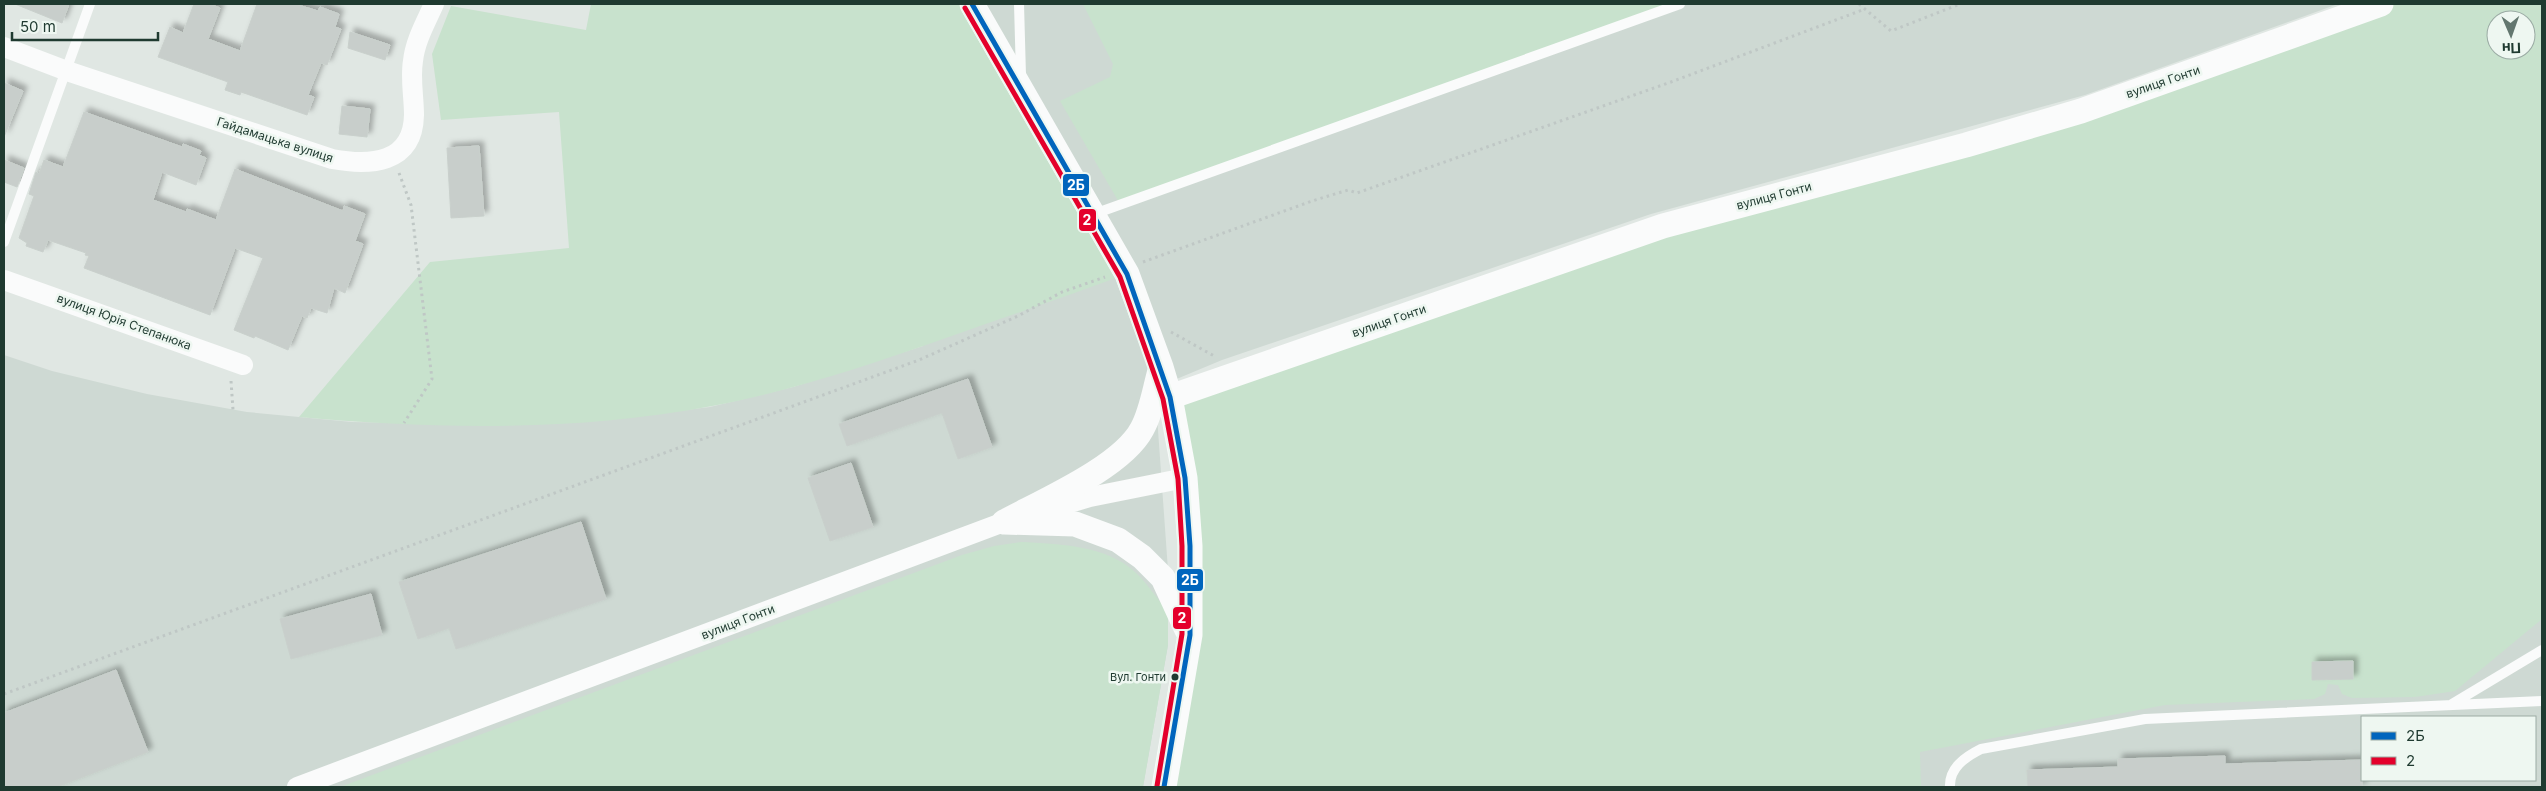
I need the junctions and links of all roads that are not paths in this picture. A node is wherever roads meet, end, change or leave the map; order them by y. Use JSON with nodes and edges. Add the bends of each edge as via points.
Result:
{"nodes":[{"id":1,"x":90,"y":4,"type":"edge"},
{"id":2,"x":434,"y":4,"type":"edge"},
{"id":3,"x":972,"y":4,"type":"edge"},
{"id":4,"x":1019,"y":4,"type":"edge"},
{"id":5,"x":1680,"y":4,"type":"edge"},
{"id":6,"x":2381,"y":4,"type":"edge"},
{"id":7,"x":4,"y":47,"type":"edge"},
{"id":8,"x":67,"y":71,"type":"junction"},
{"id":9,"x":1022,"y":89,"type":"junction"},
{"id":10,"x":1094,"y":214,"type":"junction"},
{"id":11,"x":4,"y":242,"type":"edge"},
{"id":12,"x":4,"y":280,"type":"edge"},
{"id":13,"x":237,"y":363,"type":"road end"},
{"id":14,"x":1161,"y":367,"type":"junction"},
{"id":15,"x":1170,"y":397,"type":"junction"},
{"id":16,"x":1185,"y":478,"type":"junction"},
{"id":17,"x":1004,"y":522,"type":"junction"},
{"id":18,"x":1190,"y":635,"type":"junction"},
{"id":19,"x":2542,"y":650,"type":"edge"},
{"id":20,"x":2542,"y":701,"type":"edge"},
{"id":21,"x":2452,"y":705,"type":"junction"},
{"id":22,"x":297,"y":787,"type":"edge"},
{"id":23,"x":1164,"y":787,"type":"edge"},
{"id":24,"x":1950,"y":787,"type":"edge"}],
"edges":[{"from":1,"to":8,"type":"lane"},
{"from":2,"to":8,"type":"street","name":"Гайдамацька вулиця","via":[[413,62],[414,118],[407,145],[393,156],[375,162],[353,163],[332,159]]},
{"from":3,"to":9,"type":"street"},
{"from":4,"to":9,"type":"lane"},
{"from":5,"to":10,"type":"lane"},
{"from":6,"to":15,"type":"street","name":"вулиця Гонти","via":[[2081,111],[1663,226]]},
{"from":7,"to":8,"type":"street","name":"Гайдамацька вулиця"},
{"from":8,"to":11,"type":"lane"},
{"from":9,"to":10,"type":"street"},
{"from":10,"to":14,"type":"street","via":[[1124,269]]},
{"from":12,"to":13,"type":"street","name":"вулиця Юрія Степанюка"},
{"from":14,"to":15,"type":"street"},
{"from":14,"to":17,"type":"street","via":[[1142,428],[1132,444],[1093,473]]},
{"from":15,"to":16,"type":"street"},
{"from":16,"to":17,"type":"street","name":"вулиця Гонти","via":[[1090,497]]},
{"from":16,"to":18,"type":"street","via":[[1190,546]]},
{"from":17,"to":18,"type":"street","via":[[1074,524],[1118,540],[1163,578]]},
{"from":17,"to":22,"type":"street","name":"вулиця Гонти"},
{"from":18,"to":23,"type":"street"},
{"from":19,"to":21,"type":"lane"},
{"from":20,"to":21,"type":"lane"},
{"from":21,"to":24,"type":"lane","via":[[2145,719],[1981,749],[1970,754],[1953,771]]}]}
